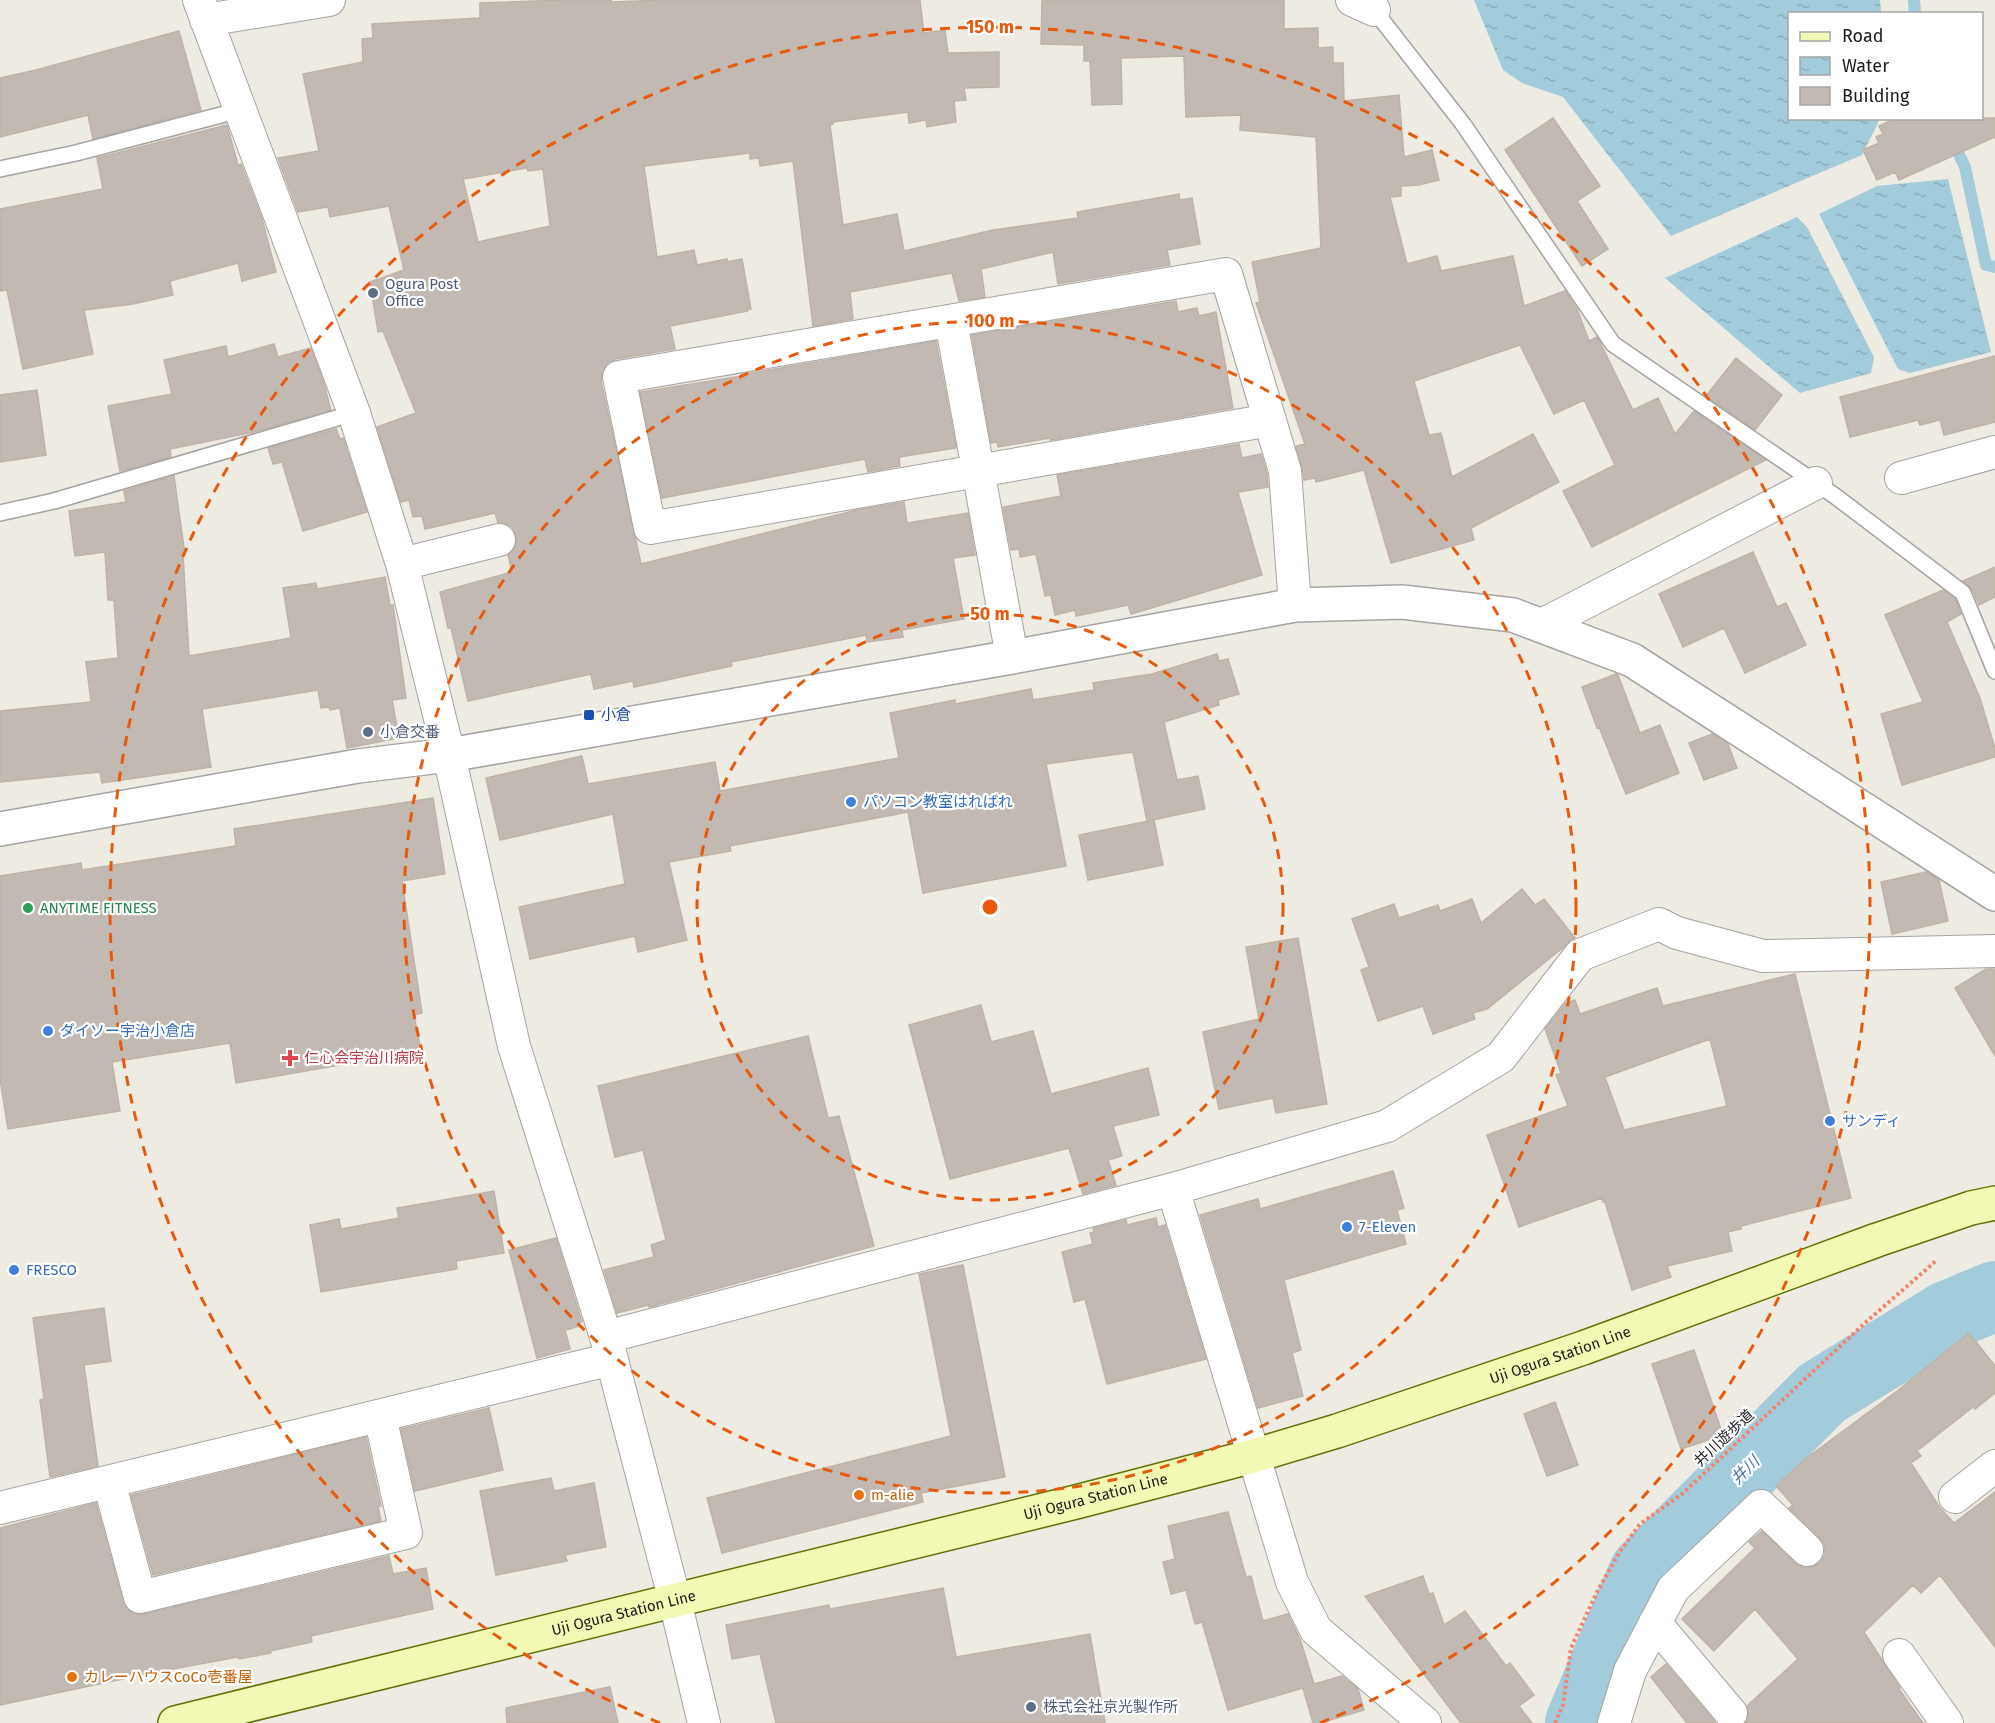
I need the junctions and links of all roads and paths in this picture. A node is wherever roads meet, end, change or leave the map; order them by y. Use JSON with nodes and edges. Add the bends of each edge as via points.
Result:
{"nodes":[{"id":1,"x":328,"y":0,"type":"edge"},
{"id":2,"x":1366,"y":3,"type":"edge"},
{"id":3,"x":202,"y":10,"type":"edge"},
{"id":4,"x":240,"y":110,"type":"junction"},
{"id":5,"x":0,"y":169,"type":"edge"},
{"id":6,"x":951,"y":321,"type":"junction"},
{"id":7,"x":354,"y":413,"type":"junction"},
{"id":8,"x":1270,"y":420,"type":"junction"},
{"id":9,"x":1995,"y":452,"type":"edge"},
{"id":10,"x":979,"y":470,"type":"junction"},
{"id":11,"x":1901,"y":478,"type":"dead end"},
{"id":12,"x":1816,"y":483,"type":"junction"},
{"id":13,"x":0,"y":513,"type":"edge"},
{"id":14,"x":499,"y":540,"type":"dead end"},
{"id":15,"x":402,"y":564,"type":"junction"},
{"id":16,"x":1295,"y":605,"type":"junction"},
{"id":17,"x":1542,"y":626,"type":"junction"},
{"id":18,"x":1012,"y":657,"type":"junction"},
{"id":19,"x":1995,"y":671,"type":"edge"},
{"id":20,"x":449,"y":755,"type":"junction"},
{"id":21,"x":0,"y":829,"type":"edge"},
{"id":22,"x":1995,"y":894,"type":"edge"},
{"id":23,"x":1995,"y":951,"type":"edge"},
{"id":24,"x":1173,"y":1189,"type":"junction"},
{"id":25,"x":1995,"y":1203,"type":"edge"},
{"id":26,"x":1945,"y":1253,"type":"dead end"},
{"id":27,"x":609,"y":1348,"type":"junction"},
{"id":28,"x":380,"y":1416,"type":"junction"},
{"id":29,"x":1253,"y":1456,"type":"junction"},
{"id":30,"x":1995,"y":1466,"type":"edge"},
{"id":31,"x":109,"y":1482,"type":"junction"},
{"id":32,"x":1955,"y":1497,"type":"dead end"},
{"id":33,"x":0,"y":1508,"type":"edge"},
{"id":34,"x":1807,"y":1550,"type":"dead end"},
{"id":35,"x":675,"y":1602,"type":"junction"},
{"id":36,"x":1655,"y":1623,"type":"junction"},
{"id":37,"x":1899,"y":1655,"type":"dead end"},
{"id":38,"x":1731,"y":1713,"type":"dead end"},
{"id":39,"x":175,"y":1723,"type":"edge"},
{"id":40,"x":704,"y":1723,"type":"edge"},
{"id":41,"x":1425,"y":1723,"type":"edge"},
{"id":42,"x":1555,"y":1723,"type":"edge"},
{"id":43,"x":1614,"y":1723,"type":"edge"},
{"id":44,"x":1947,"y":1723,"type":"edge"}],
"edges":[{"from":1,"to":3,"type":"street"},
{"from":2,"to":12,"type":"lane","via":[[1464,124],[1613,344]]},
{"from":3,"to":4,"type":"street"},
{"from":4,"to":5,"type":"lane"},
{"from":4,"to":7,"type":"street"},
{"from":6,"to":8,"type":"street","via":[[1226,274]]},
{"from":6,"to":10,"type":"street"},
{"from":6,"to":10,"type":"street","via":[[619,376],[650,528]]},
{"from":7,"to":13,"type":"lane","via":[[54,501]]},
{"from":7,"to":15,"type":"street"},
{"from":8,"to":10,"type":"street"},
{"from":8,"to":16,"type":"street","via":[[1285,471]]},
{"from":9,"to":11,"type":"street"},
{"from":10,"to":18,"type":"street"},
{"from":12,"to":17,"type":"street"},
{"from":12,"to":19,"type":"lane","via":[[1963,593]]},
{"from":14,"to":15,"type":"street"},
{"from":15,"to":20,"type":"street"},
{"from":16,"to":17,"type":"street","via":[[1402,602],[1513,615]]},
{"from":16,"to":18,"type":"street"},
{"from":17,"to":22,"type":"street","via":[[1632,660]]},
{"from":18,"to":20,"type":"street"},
{"from":20,"to":21,"type":"street","via":[[358,766]]},
{"from":20,"to":27,"type":"street","via":[[514,1046]]},
{"from":23,"to":24,"type":"street","via":[[1763,956],[1677,933],[1659,924],[1580,955],[1501,1057],[1387,1126]]},
{"from":24,"to":27,"type":"street"},
{"from":24,"to":29,"type":"street"},
{"from":25,"to":29,"type":"main road","name":"Uji Ogura Station Line","via":[[1877,1240],[1583,1348]]},
{"from":26,"to":42,"type":"path","name":"井川遊歩道","via":[[1864,1323],[1682,1494],[1640,1524],[1597,1592],[1571,1648],[1563,1705]]},
{"from":27,"to":28,"type":"street"},
{"from":27,"to":35,"type":"street"},
{"from":28,"to":31,"type":"street"},
{"from":28,"to":31,"type":"street","via":[[406,1533],[383,1539],[140,1598]]},
{"from":29,"to":35,"type":"main road","name":"Uji Ogura Station Line"},
{"from":29,"to":41,"type":"street","via":[[1292,1582],[1316,1630]]},
{"from":30,"to":32,"type":"street"},
{"from":31,"to":33,"type":"street"},
{"from":34,"to":36,"type":"street","via":[[1761,1506],[1673,1588]]},
{"from":35,"to":39,"type":"main road","name":"Uji Ogura Station Line"},
{"from":35,"to":40,"type":"street"},
{"from":36,"to":38,"type":"street"},
{"from":36,"to":43,"type":"street","via":[[1630,1671]]},
{"from":37,"to":44,"type":"street"}]}
